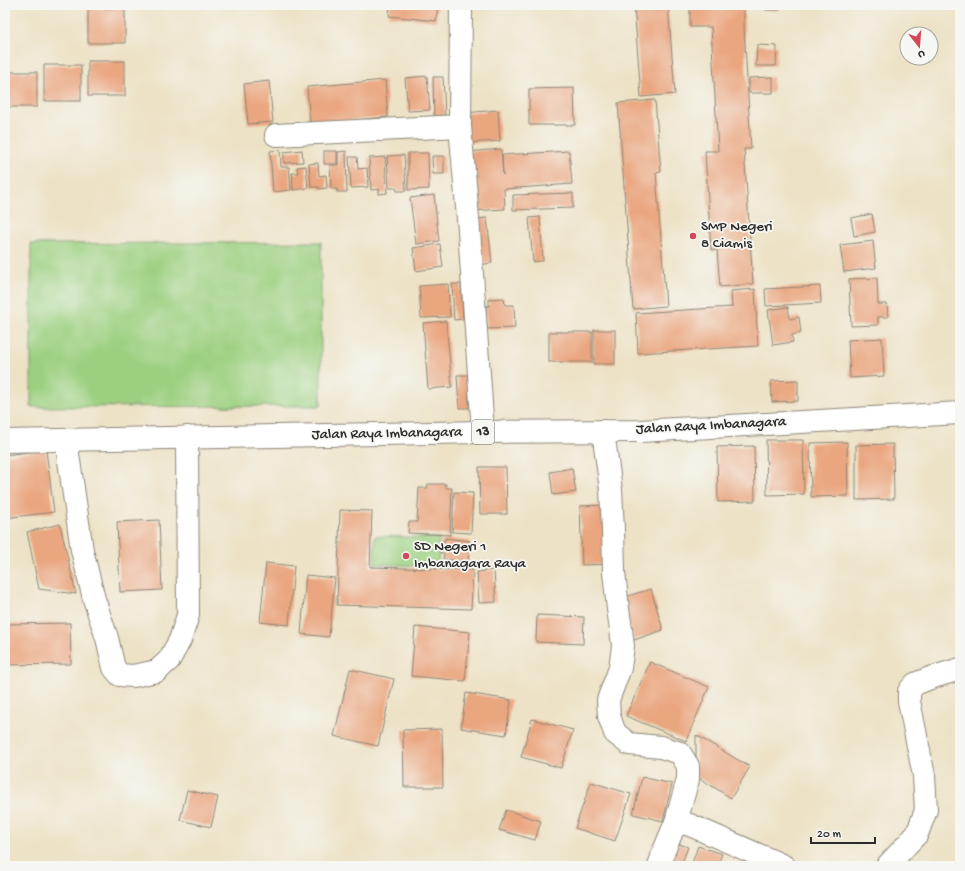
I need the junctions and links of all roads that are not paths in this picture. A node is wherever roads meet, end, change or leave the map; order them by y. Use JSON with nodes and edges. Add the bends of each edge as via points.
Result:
{"nodes":[{"id":1,"x":461,"y":5,"type":"edge"},
{"id":2,"x":460,"y":126,"type":"junction"},
{"id":3,"x":276,"y":135,"type":"dead end"},
{"id":4,"x":960,"y":412,"type":"edge"},
{"id":5,"x":603,"y":431,"type":"junction"},
{"id":6,"x":482,"y":432,"type":"junction"},
{"id":7,"x":187,"y":437,"type":"junction"},
{"id":8,"x":66,"y":440,"type":"junction"},
{"id":9,"x":5,"y":441,"type":"edge"},
{"id":10,"x":960,"y":669,"type":"edge"},
{"id":11,"x":676,"y":822,"type":"junction"},
{"id":12,"x":659,"y":866,"type":"edge"},
{"id":13,"x":784,"y":866,"type":"edge"},
{"id":14,"x":887,"y":866,"type":"edge"}],
"edges":[{"from":1,"to":2,"type":"main road"},
{"from":2,"to":3,"type":"main road"},
{"from":2,"to":6,"type":"main road"},
{"from":4,"to":5,"type":"main road","name":"Jalan Raya Imbanagara","number":"13"},
{"from":5,"to":6,"type":"main road","name":"Jalan Raya Imbanagara","number":"13"},
{"from":5,"to":11,"type":"main road","via":[[611,490],[614,572],[623,646],[620,668],[608,700],[609,716],[615,733],[629,744],[661,747],[680,754],[688,766],[688,779]]},
{"from":6,"to":7,"type":"main road","name":"Jalan Raya Imbanagara","number":"13"},
{"from":7,"to":8,"type":"main road","name":"Jalan Raya Imbanagara","number":"13"},
{"from":7,"to":8,"type":"main road","via":[[188,615],[180,640],[169,660],[157,671],[133,676],[120,675],[114,668],[94,598],[82,550]]},
{"from":8,"to":9,"type":"main road","name":"Jalan Raya Imbanagara","number":"13"},
{"from":10,"to":14,"type":"main road","via":[[915,684],[909,691],[924,776],[926,810],[917,834]]},
{"from":11,"to":12,"type":"main road"},
{"from":11,"to":13,"type":"main road","via":[[690,825]]}]}
